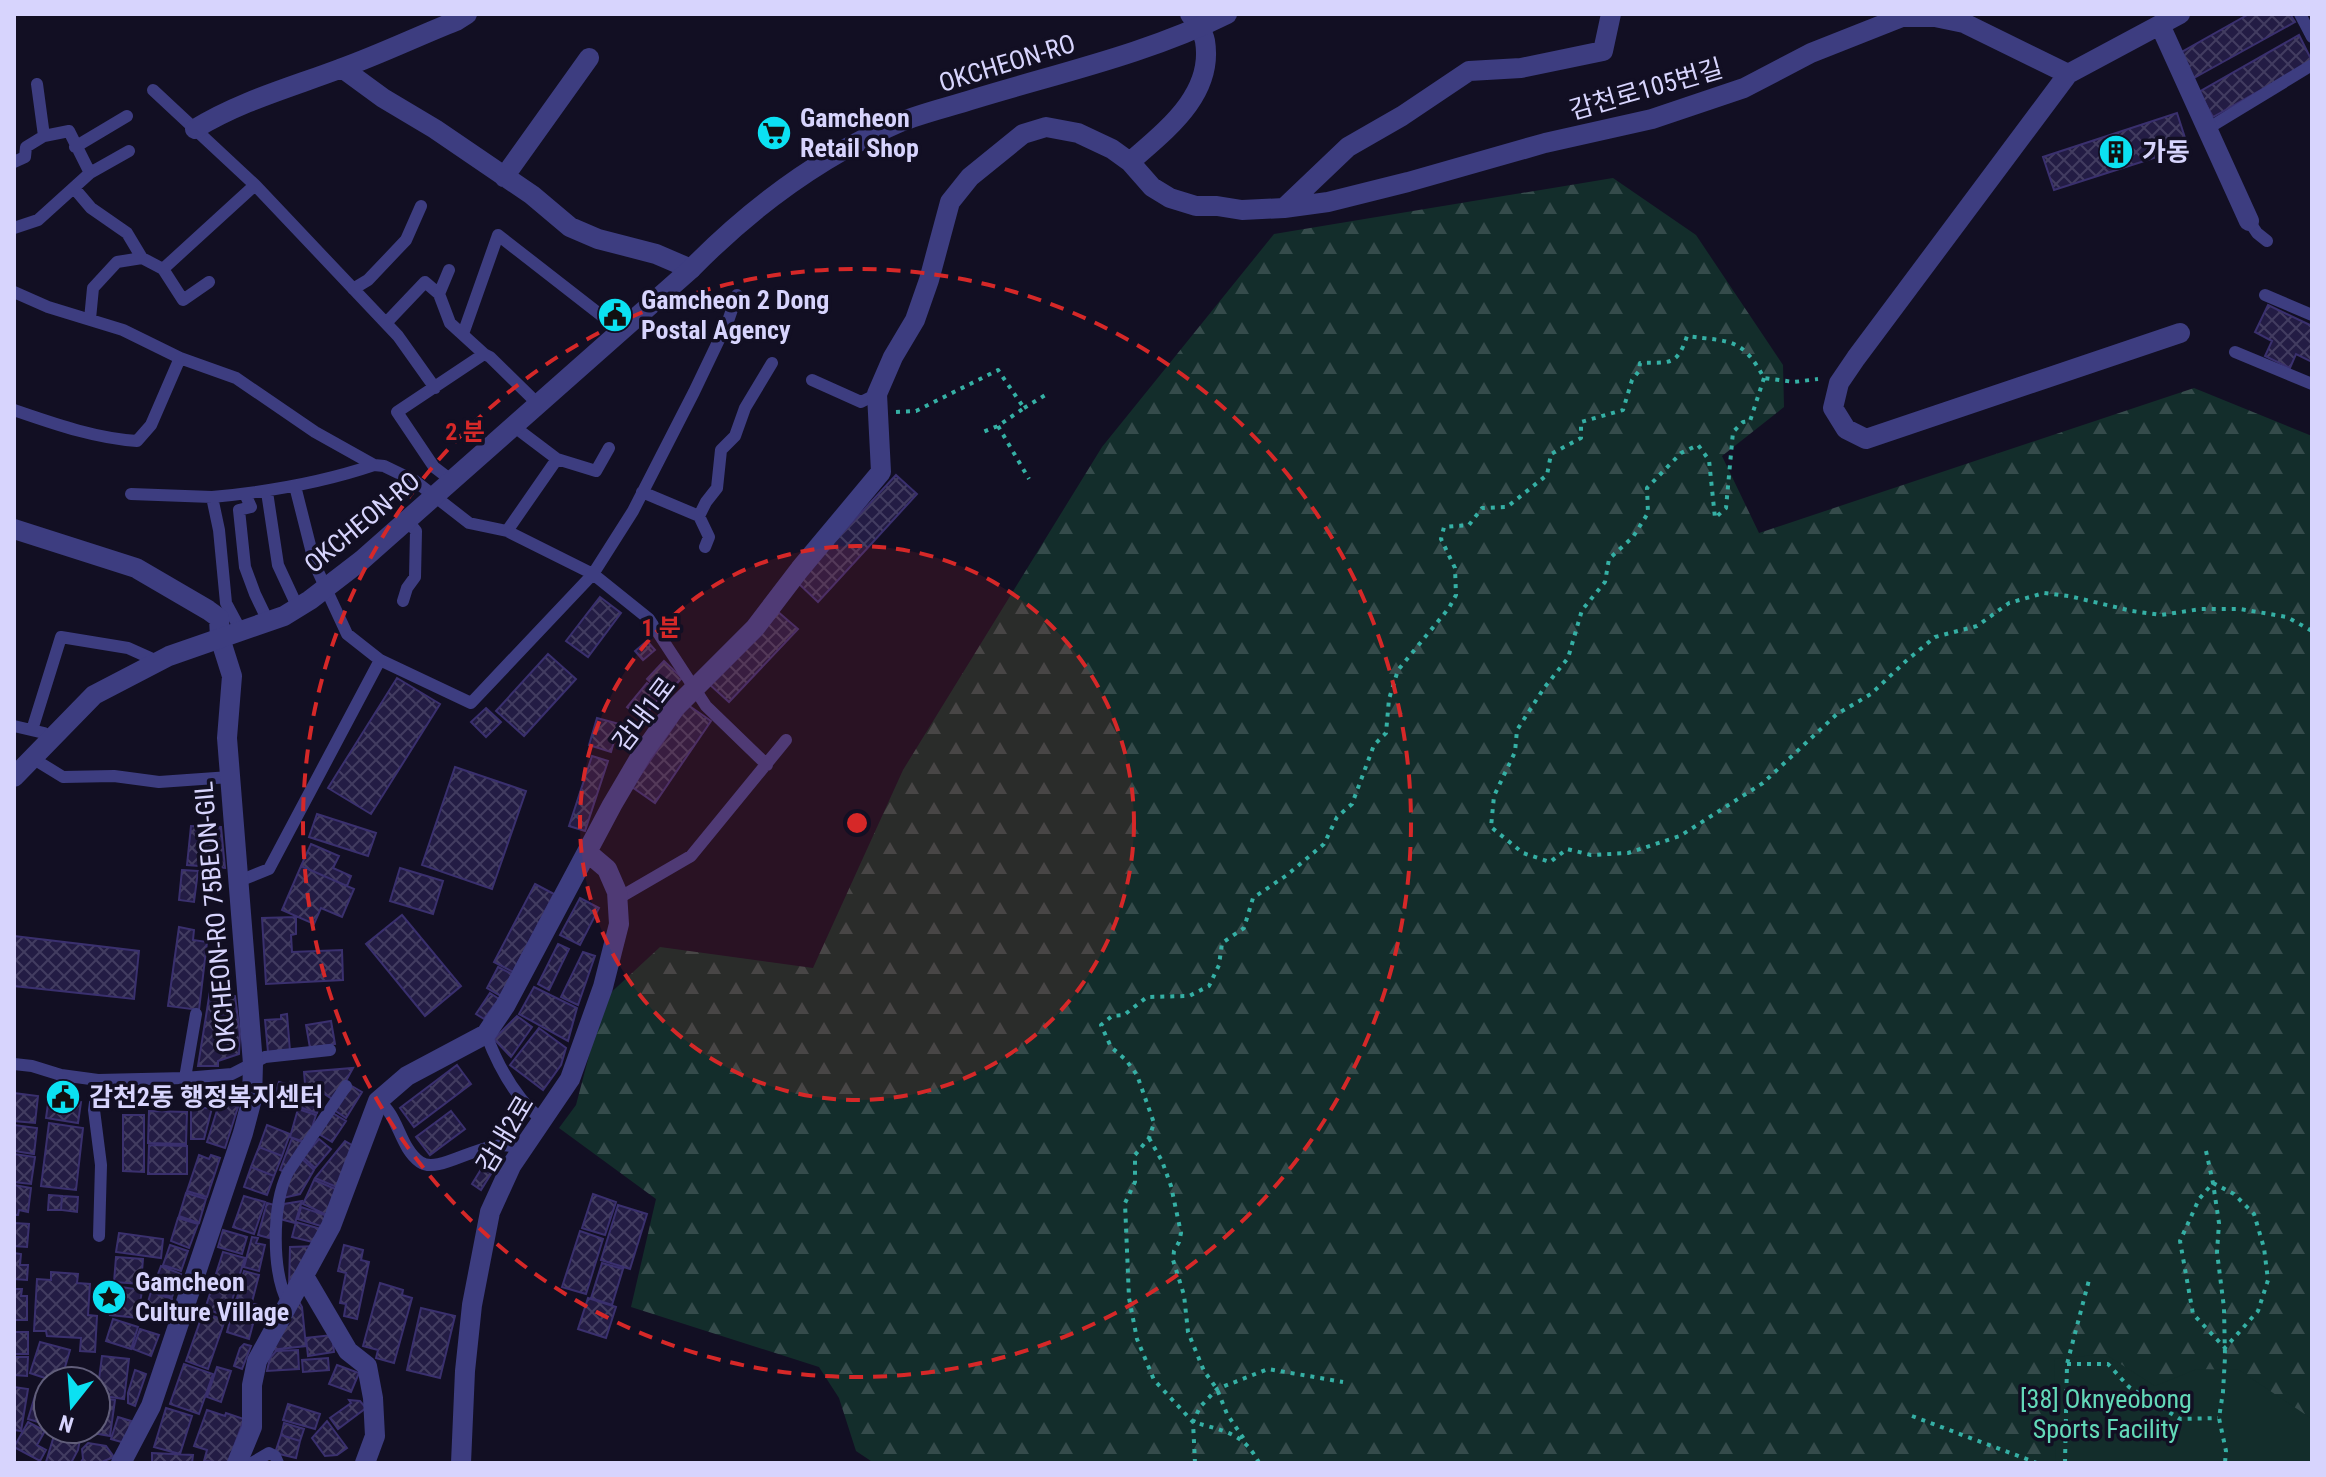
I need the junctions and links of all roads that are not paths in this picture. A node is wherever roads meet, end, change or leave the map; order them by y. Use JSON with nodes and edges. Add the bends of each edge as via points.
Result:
{"nodes":[{"id":1,"x":467,"y":14,"type":"edge"},
{"id":2,"x":1227,"y":14,"type":"edge"},
{"id":3,"x":1611,"y":14,"type":"edge"},
{"id":4,"x":2180,"y":14,"type":"edge"},
{"id":5,"x":2300,"y":14,"type":"edge"},
{"id":6,"x":1195,"y":21,"type":"edge"},
{"id":7,"x":2160,"y":25,"type":"junction"},
{"id":8,"x":2312,"y":37,"type":"edge"},
{"id":9,"x":589,"y":58,"type":"dead end"},
{"id":10,"x":2312,"y":65,"type":"edge"},
{"id":11,"x":342,"y":68,"type":"junction"},
{"id":12,"x":2068,"y":74,"type":"junction"},
{"id":13,"x":37,"y":84,"type":"dead end"},
{"id":14,"x":153,"y":90,"type":"dead end"},
{"id":15,"x":127,"y":116,"type":"dead end"},
{"id":16,"x":195,"y":129,"type":"junction"},
{"id":17,"x":2207,"y":129,"type":"junction"},
{"id":18,"x":44,"y":136,"type":"junction"},
{"id":19,"x":75,"y":147,"type":"junction"},
{"id":20,"x":129,"y":151,"type":"dead end"},
{"id":21,"x":14,"y":162,"type":"edge"},
{"id":22,"x":1130,"y":162,"type":"junction"},
{"id":23,"x":90,"y":173,"type":"junction"},
{"id":24,"x":504,"y":177,"type":"junction"},
{"id":25,"x":255,"y":185,"type":"junction"},
{"id":26,"x":74,"y":188,"type":"junction"},
{"id":27,"x":421,"y":206,"type":"dead end"},
{"id":28,"x":1284,"y":208,"type":"junction"},
{"id":29,"x":2249,"y":221,"type":"joint"},
{"id":30,"x":14,"y":228,"type":"edge"},
{"id":31,"x":2267,"y":241,"type":"dead end"},
{"id":32,"x":142,"y":258,"type":"junction"},
{"id":33,"x":163,"y":269,"type":"junction"},
{"id":34,"x":691,"y":269,"type":"junction"},
{"id":35,"x":449,"y":270,"type":"dead end"},
{"id":36,"x":209,"y":282,"type":"dead end"},
{"id":37,"x":353,"y":289,"type":"junction"},
{"id":38,"x":14,"y":292,"type":"edge"},
{"id":39,"x":439,"y":294,"type":"junction"},
{"id":40,"x":737,"y":295,"type":"dead end"},
{"id":41,"x":2265,"y":295,"type":"dead end"},
{"id":42,"x":2312,"y":315,"type":"edge"},
{"id":43,"x":90,"y":319,"type":"junction"},
{"id":44,"x":386,"y":323,"type":"junction"},
{"id":45,"x":620,"y":330,"type":"junction"},
{"id":46,"x":2180,"y":333,"type":"dead end"},
{"id":47,"x":463,"y":334,"type":"junction"},
{"id":48,"x":2235,"y":352,"type":"dead end"},
{"id":49,"x":484,"y":354,"type":"junction"},
{"id":50,"x":180,"y":358,"type":"junction"},
{"id":51,"x":772,"y":363,"type":"dead end"},
{"id":52,"x":812,"y":380,"type":"dead end"},
{"id":53,"x":2312,"y":384,"type":"edge"},
{"id":54,"x":435,"y":388,"type":"junction"},
{"id":55,"x":538,"y":404,"type":"junction"},
{"id":56,"x":877,"y":404,"type":"junction"},
{"id":57,"x":14,"y":410,"type":"edge"},
{"id":58,"x":512,"y":425,"type":"junction"},
{"id":59,"x":609,"y":448,"type":"dead end"},
{"id":60,"x":557,"y":459,"type":"junction"},
{"id":61,"x":374,"y":465,"type":"junction"},
{"id":62,"x":451,"y":480,"type":"junction"},
{"id":63,"x":295,"y":486,"type":"junction"},
{"id":64,"x":267,"y":492,"type":"junction"},
{"id":65,"x":642,"y":492,"type":"junction"},
{"id":66,"x":131,"y":494,"type":"dead end"},
{"id":67,"x":245,"y":494,"type":"junction"},
{"id":68,"x":435,"y":495,"type":"junction"},
{"id":69,"x":212,"y":497,"type":"junction"},
{"id":70,"x":699,"y":516,"type":"junction"},
{"id":71,"x":407,"y":520,"type":"junction"},
{"id":72,"x":14,"y":529,"type":"edge"},
{"id":73,"x":507,"y":531,"type":"junction"},
{"id":74,"x":705,"y":547,"type":"dead end"},
{"id":75,"x":593,"y":574,"type":"junction"},
{"id":76,"x":325,"y":588,"type":"junction"},
{"id":77,"x":403,"y":601,"type":"dead end"},
{"id":78,"x":298,"y":608,"type":"junction"},
{"id":79,"x":268,"y":621,"type":"junction"},
{"id":80,"x":241,"y":631,"type":"junction"},
{"id":81,"x":220,"y":638,"type":"junction"},
{"id":82,"x":380,"y":660,"type":"junction"},
{"id":83,"x":157,"y":661,"type":"junction"},
{"id":84,"x":695,"y":688,"type":"junction"},
{"id":85,"x":14,"y":726,"type":"edge"},
{"id":86,"x":32,"y":730,"type":"junction"},
{"id":87,"x":52,"y":738,"type":"junction"},
{"id":88,"x":786,"y":740,"type":"dead end"},
{"id":89,"x":32,"y":758,"type":"junction"},
{"id":90,"x":767,"y":765,"type":"junction"},
{"id":91,"x":14,"y":777,"type":"edge"},
{"id":92,"x":230,"y":777,"type":"junction"},
{"id":93,"x":587,"y":852,"type":"junction"},
{"id":94,"x":239,"y":881,"type":"junction"},
{"id":95,"x":617,"y":899,"type":"junction"},
{"id":96,"x":196,"y":1014,"type":"dead end"},
{"id":97,"x":486,"y":1034,"type":"junction"},
{"id":98,"x":330,"y":1050,"type":"dead end"},
{"id":99,"x":14,"y":1064,"type":"edge"},
{"id":100,"x":253,"y":1064,"type":"junction"},
{"id":101,"x":185,"y":1078,"type":"junction"},
{"id":102,"x":98,"y":1080,"type":"junction"},
{"id":103,"x":346,"y":1086,"type":"dead end"},
{"id":104,"x":378,"y":1101,"type":"junction"},
{"id":105,"x":542,"y":1120,"type":"junction"},
{"id":106,"x":522,"y":1150,"type":"junction"},
{"id":107,"x":99,"y":1236,"type":"dead end"},
{"id":108,"x":304,"y":1276,"type":"junction"},
{"id":109,"x":289,"y":1305,"type":"junction"},
{"id":110,"x":121,"y":1463,"type":"edge"},
{"id":111,"x":237,"y":1463,"type":"edge"},
{"id":112,"x":252,"y":1463,"type":"edge"},
{"id":113,"x":278,"y":1463,"type":"edge"},
{"id":114,"x":365,"y":1463,"type":"edge"},
{"id":115,"x":461,"y":1463,"type":"edge"}],
"edges":[{"from":1,"to":11,"type":"street"},
{"from":2,"to":6,"type":"street","name":"OKCHEON-RO"},
{"from":3,"to":28,"type":"street","via":[[1603,51],[1521,68],[1469,71],[1348,147]]},
{"from":4,"to":7,"type":"street"},
{"from":5,"to":8,"type":"lane"},
{"from":6,"to":22,"type":"street","via":[[1205,40],[1205,66],[1194,97],[1175,123]]},
{"from":6,"to":34,"type":"street","name":"OKCHEON-RO","via":[[1120,56],[901,121],[856,142],[791,184]]},
{"from":7,"to":12,"type":"street"},
{"from":7,"to":17,"type":"street"},
{"from":9,"to":24,"type":"street"},
{"from":10,"to":17,"type":"lane"},
{"from":11,"to":16,"type":"street","via":[[216,115]]},
{"from":11,"to":24,"type":"street"},
{"from":12,"to":28,"type":"street","name":"감천로105번길","via":[[1964,23],[1902,17],[1811,53],[1744,88],[1652,119],[1328,202]]},
{"from":12,"to":46,"type":"street","via":[[1843,377],[1833,408],[1846,429],[1866,439]]},
{"from":13,"to":18,"type":"lane"},
{"from":14,"to":16,"type":"lane"},
{"from":15,"to":19,"type":"lane"},
{"from":16,"to":25,"type":"lane"},
{"from":17,"to":29,"type":"street"},
{"from":18,"to":19,"type":"lane","via":[[69,131]]},
{"from":18,"to":21,"type":"lane"},
{"from":19,"to":23,"type":"lane"},
{"from":20,"to":23,"type":"lane"},
{"from":22,"to":28,"type":"street","name":"감천로105번길","via":[[1152,187],[1196,206]]},
{"from":22,"to":56,"type":"street","name":"감내1로","via":[[1078,133],[1046,127],[1023,134],[970,177],[950,202],[915,320],[882,378]]},
{"from":23,"to":26,"type":"lane"},
{"from":24,"to":34,"type":"street","via":[[570,227]]},
{"from":25,"to":33,"type":"lane"},
{"from":25,"to":37,"type":"lane"},
{"from":26,"to":30,"type":"lane","via":[[38,220]]},
{"from":26,"to":32,"type":"lane","via":[[91,208],[127,233]]},
{"from":27,"to":37,"type":"lane","via":[[406,240]]},
{"from":29,"to":31,"type":"lane"},
{"from":32,"to":33,"type":"lane"},
{"from":32,"to":43,"type":"lane","via":[[117,262],[93,288]]},
{"from":33,"to":36,"type":"lane","via":[[183,300]]},
{"from":34,"to":45,"type":"street","name":"OKCHEON-RO"},
{"from":35,"to":39,"type":"lane"},
{"from":37,"to":44,"type":"lane"},
{"from":38,"to":43,"type":"lane"},
{"from":39,"to":44,"type":"lane","via":[[425,282]]},
{"from":39,"to":47,"type":"lane","via":[[450,323]]},
{"from":40,"to":65,"type":"lane"},
{"from":41,"to":42,"type":"lane"},
{"from":43,"to":50,"type":"lane"},
{"from":44,"to":54,"type":"lane"},
{"from":45,"to":47,"type":"lane","via":[[498,235]]},
{"from":45,"to":55,"type":"street","name":"OKCHEON-RO"},
{"from":47,"to":49,"type":"lane"},
{"from":48,"to":53,"type":"lane"},
{"from":49,"to":54,"type":"lane"},
{"from":49,"to":55,"type":"lane"},
{"from":50,"to":57,"type":"lane","via":[[151,425],[137,441],[78,432]]},
{"from":50,"to":61,"type":"lane","via":[[236,378]]},
{"from":51,"to":70,"type":"lane","via":[[735,436],[721,450],[717,488]]},
{"from":52,"to":56,"type":"lane"},
{"from":54,"to":62,"type":"lane","via":[[397,412],[434,467]]},
{"from":55,"to":58,"type":"street","name":"OKCHEON-RO"},
{"from":56,"to":84,"type":"street","name":"감내1로","via":[[881,472],[755,628]]},
{"from":58,"to":60,"type":"lane"},
{"from":58,"to":62,"type":"street","name":"OKCHEON-RO"},
{"from":59,"to":60,"type":"lane","via":[[596,471]]},
{"from":60,"to":73,"type":"lane"},
{"from":61,"to":63,"type":"lane"},
{"from":61,"to":68,"type":"lane"},
{"from":62,"to":68,"type":"street","name":"OKCHEON-RO"},
{"from":63,"to":64,"type":"lane"},
{"from":63,"to":76,"type":"lane"},
{"from":64,"to":67,"type":"lane"},
{"from":64,"to":78,"type":"lane","via":[[278,565]]},
{"from":65,"to":70,"type":"lane"},
{"from":65,"to":75,"type":"lane"},
{"from":66,"to":69,"type":"lane"},
{"from":67,"to":69,"type":"lane"},
{"from":67,"to":79,"type":"lane","via":[[251,507],[239,510],[245,567]]},
{"from":68,"to":71,"type":"street","name":"OKCHEON-RO"},
{"from":68,"to":73,"type":"lane","via":[[469,523]]},
{"from":69,"to":80,"type":"lane","via":[[226,603]]},
{"from":70,"to":74,"type":"lane","via":[[709,537]]},
{"from":71,"to":76,"type":"street","name":"OKCHEON-RO"},
{"from":71,"to":77,"type":"lane","via":[[416,531],[415,577]]},
{"from":72,"to":81,"type":"street","name":"OKCHEON-RO 75BEON-GIL","via":[[136,568],[219,618]]},
{"from":73,"to":75,"type":"lane"},
{"from":75,"to":82,"type":"lane","via":[[471,703]]},
{"from":75,"to":84,"type":"lane","via":[[649,619]]},
{"from":76,"to":78,"type":"street","name":"OKCHEON-RO"},
{"from":76,"to":82,"type":"lane","via":[[347,634]]},
{"from":78,"to":79,"type":"street","name":"OKCHEON-RO"},
{"from":79,"to":80,"type":"street","name":"OKCHEON-RO"},
{"from":80,"to":81,"type":"street","name":"OKCHEON-RO"},
{"from":81,"to":83,"type":"street","name":"OKCHEON-RO"},
{"from":81,"to":92,"type":"street","name":"OKCHEON-RO 75BEON-GIL","via":[[232,676]]},
{"from":82,"to":94,"type":"lane","via":[[269,869]]},
{"from":83,"to":86,"type":"lane","via":[[128,648],[61,637]]},
{"from":83,"to":87,"type":"street","name":"OKCHEON-RO","via":[[94,695]]},
{"from":84,"to":90,"type":"lane","via":[[706,706]]},
{"from":84,"to":93,"type":"street","name":"감내1로","via":[[642,754]]},
{"from":85,"to":86,"type":"lane"},
{"from":86,"to":87,"type":"lane"},
{"from":87,"to":89,"type":"street","name":"OKCHEON-RO"},
{"from":88,"to":90,"type":"lane"},
{"from":89,"to":91,"type":"street","name":"OKCHEON-RO"},
{"from":89,"to":92,"type":"lane","via":[[63,777],[159,782]]},
{"from":90,"to":95,"type":"lane","via":[[691,856]]},
{"from":92,"to":94,"type":"street","name":"OKCHEON-RO 75BEON-GIL"},
{"from":93,"to":95,"type":"street","name":"감내2로","via":[[607,869]]},
{"from":93,"to":97,"type":"street","name":"감내1로"},
{"from":94,"to":100,"type":"street","name":"OKCHEON-RO 75BEON-GIL"},
{"from":95,"to":105,"type":"street","name":"감내2로","via":[[619,924],[586,1038],[570,1079]]},
{"from":96,"to":101,"type":"lane"},
{"from":97,"to":104,"type":"street","name":"감내1로","via":[[407,1076]]},
{"from":97,"to":105,"type":"lane","via":[[496,1062]]},
{"from":98,"to":100,"type":"lane","via":[[265,1057]]},
{"from":99,"to":102,"type":"lane"},
{"from":100,"to":101,"type":"lane","via":[[232,1074]]},
{"from":100,"to":110,"type":"street","name":"OKCHEON-RO 75BEON-GIL","via":[[252,1099],[243,1133],[151,1406]]},
{"from":101,"to":102,"type":"lane"},
{"from":102,"to":107,"type":"lane","via":[[94,1110],[101,1165]]},
{"from":103,"to":109,"type":"lane","via":[[282,1184],[276,1259]]},
{"from":104,"to":106,"type":"lane","via":[[388,1107],[408,1149],[429,1166],[493,1146]]},
{"from":104,"to":108,"type":"street","name":"감내1로","via":[[331,1226]]},
{"from":105,"to":106,"type":"street","name":"감내2로"},
{"from":106,"to":115,"type":"street","name":"감내2로","via":[[490,1212],[472,1305]]},
{"from":108,"to":109,"type":"street","name":"감내1로"},
{"from":108,"to":114,"type":"street","via":[[348,1351],[367,1366],[375,1436]]},
{"from":109,"to":111,"type":"street","name":"감내1로","via":[[257,1361],[252,1427]]},
{"from":112,"to":113,"type":"lane","via":[[269,1453]]}]}
